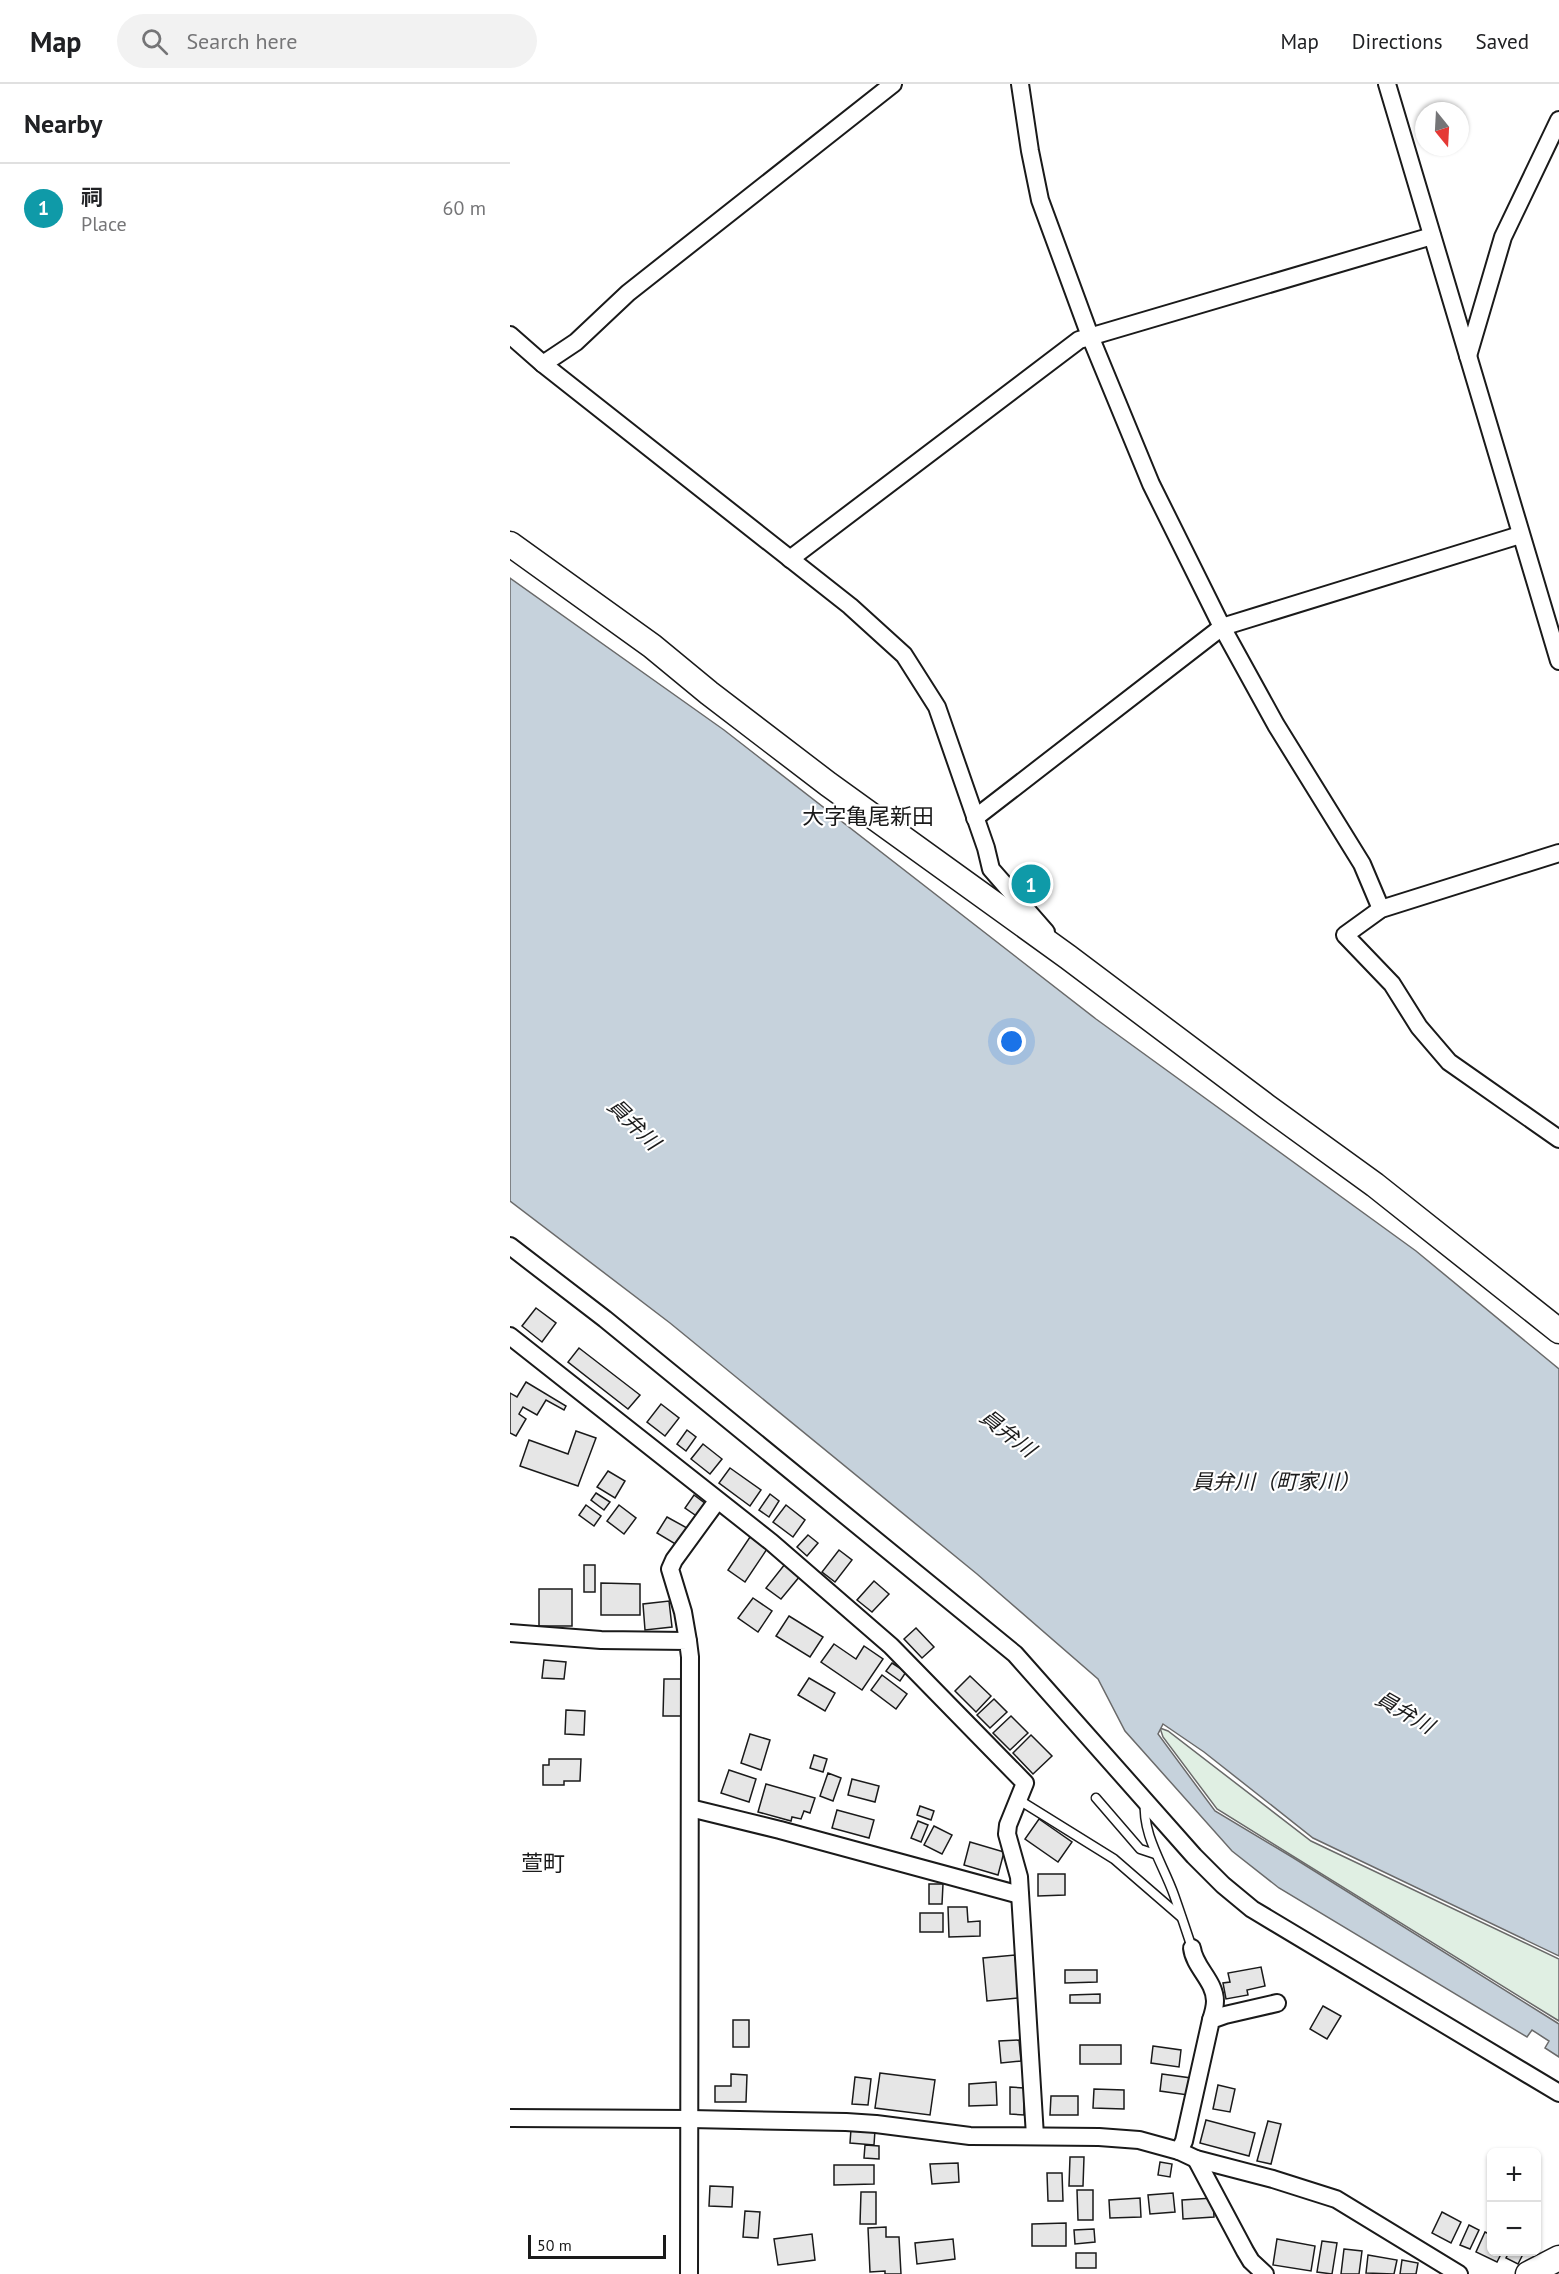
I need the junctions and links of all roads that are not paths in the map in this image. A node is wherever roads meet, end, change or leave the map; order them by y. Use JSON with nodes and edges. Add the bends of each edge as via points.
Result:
{"nodes":[{"id":1,"x":892,"y":84,"type":"edge"},
{"id":2,"x":1020,"y":84,"type":"edge"},
{"id":3,"x":1387,"y":84,"type":"edge"},
{"id":4,"x":1559,"y":120,"type":"edge"},
{"id":5,"x":1432,"y":236,"type":"junction"},
{"id":6,"x":510,"y":335,"type":"edge"},
{"id":7,"x":1090,"y":336,"type":"junction"},
{"id":8,"x":1468,"y":356,"type":"junction"},
{"id":9,"x":543,"y":364,"type":"junction"},
{"id":10,"x":1520,"y":535,"type":"junction"},
{"id":11,"x":510,"y":544,"type":"edge"},
{"id":12,"x":790,"y":559,"type":"junction"},
{"id":13,"x":1222,"y":627,"type":"junction"},
{"id":14,"x":1559,"y":661,"type":"edge"},
{"id":15,"x":975,"y":818,"type":"junction"},
{"id":16,"x":1559,"y":853,"type":"edge"},
{"id":17,"x":1381,"y":909,"type":"junction"},
{"id":18,"x":1068,"y":957,"type":"junction"},
{"id":19,"x":1559,"y":1139,"type":"edge"},
{"id":20,"x":510,"y":1246,"type":"edge"},
{"id":21,"x":1559,"y":1331,"type":"edge"},
{"id":22,"x":510,"y":1336,"type":"edge"},
{"id":23,"x":717,"y":1501,"type":"junction"},
{"id":24,"x":510,"y":1634,"type":"edge"},
{"id":25,"x":688,"y":1641,"type":"junction"},
{"id":26,"x":1096,"y":1798,"type":"dead end"},
{"id":27,"x":1019,"y":1800,"type":"junction"},
{"id":28,"x":1145,"y":1801,"type":"junction"},
{"id":29,"x":690,"y":1808,"type":"junction"},
{"id":30,"x":1155,"y":1854,"type":"junction"},
{"id":31,"x":1020,"y":1895,"type":"junction"},
{"id":32,"x":1181,"y":1917,"type":"junction"},
{"id":33,"x":1192,"y":1948,"type":"joint"},
{"id":34,"x":1276,"y":2003,"type":"dead end"},
{"id":35,"x":1211,"y":2020,"type":"junction"},
{"id":36,"x":1559,"y":2093,"type":"edge"},
{"id":37,"x":510,"y":2118,"type":"edge"},
{"id":38,"x":690,"y":2119,"type":"junction"},
{"id":39,"x":1035,"y":2136,"type":"junction"},
{"id":40,"x":1179,"y":2151,"type":"junction"},
{"id":41,"x":1196,"y":2159,"type":"junction"},
{"id":42,"x":1559,"y":2258,"type":"edge"},
{"id":43,"x":689,"y":2274,"type":"edge"},
{"id":44,"x":1265,"y":2274,"type":"edge"},
{"id":45,"x":1459,"y":2274,"type":"edge"},
{"id":46,"x":1528,"y":2274,"type":"edge"}],
"edges":[{"from":1,"to":9,"type":"street","via":[[628,293],[576,342]]},
{"from":2,"to":7,"type":"street","via":[[1040,200]]},
{"from":3,"to":5,"type":"street"},
{"from":4,"to":8,"type":"street","via":[[1503,237]]},
{"from":5,"to":7,"type":"street"},
{"from":5,"to":8,"type":"street"},
{"from":6,"to":9,"type":"street"},
{"from":7,"to":12,"type":"street","via":[[1079,340]]},
{"from":7,"to":13,"type":"street","via":[[1151,484]]},
{"from":8,"to":10,"type":"street"},
{"from":9,"to":12,"type":"street"},
{"from":10,"to":13,"type":"street"},
{"from":10,"to":14,"type":"street"},
{"from":11,"to":18,"type":"street","via":[[652,646],[828,784]]},
{"from":12,"to":15,"type":"street","via":[[850,606],[904,655],[917,673],[944,724]]},
{"from":13,"to":15,"type":"street"},
{"from":13,"to":17,"type":"street","via":[[1276,725],[1362,864]]},
{"from":15,"to":18,"type":"street","via":[[991,869]]},
{"from":16,"to":17,"type":"street"},
{"from":17,"to":19,"type":"street","via":[[1345,935],[1392,984],[1419,1027],[1449,1062]]},
{"from":18,"to":21,"type":"street","via":[[1375,1185]]},
{"from":20,"to":28,"type":"street","via":[[1015,1654]]},
{"from":22,"to":23,"type":"street"},
{"from":23,"to":25,"type":"street","via":[[670,1569],[684,1612]]},
{"from":23,"to":27,"type":"street","via":[[771,1542],[891,1646],[1024,1783]]},
{"from":24,"to":25,"type":"street"},
{"from":25,"to":29,"type":"street"},
{"from":26,"to":30,"type":"lane","via":[[1140,1849]]},
{"from":27,"to":31,"type":"street","via":[[1007,1834]]},
{"from":27,"to":32,"type":"lane","via":[[1114,1859]]},
{"from":28,"to":30,"type":"lane","via":[[1144,1814]]},
{"from":28,"to":36,"type":"street","via":[[1223,1886],[1252,1909]]},
{"from":29,"to":31,"type":"street"},
{"from":29,"to":38,"type":"street"},
{"from":30,"to":32,"type":"lane"},
{"from":31,"to":39,"type":"street"},
{"from":32,"to":33,"type":"lane"},
{"from":33,"to":35,"type":"street","via":[[1215,2000]]},
{"from":34,"to":35,"type":"street"},
{"from":35,"to":40,"type":"street"},
{"from":37,"to":38,"type":"street"},
{"from":38,"to":39,"type":"street","via":[[846,2122],[970,2136]]},
{"from":38,"to":43,"type":"street"},
{"from":39,"to":40,"type":"street","via":[[1139,2140]]},
{"from":40,"to":41,"type":"street"},
{"from":41,"to":44,"type":"street","via":[[1245,2251]]},
{"from":41,"to":45,"type":"street","via":[[1336,2199]]},
{"from":42,"to":46,"type":"street"}]}
